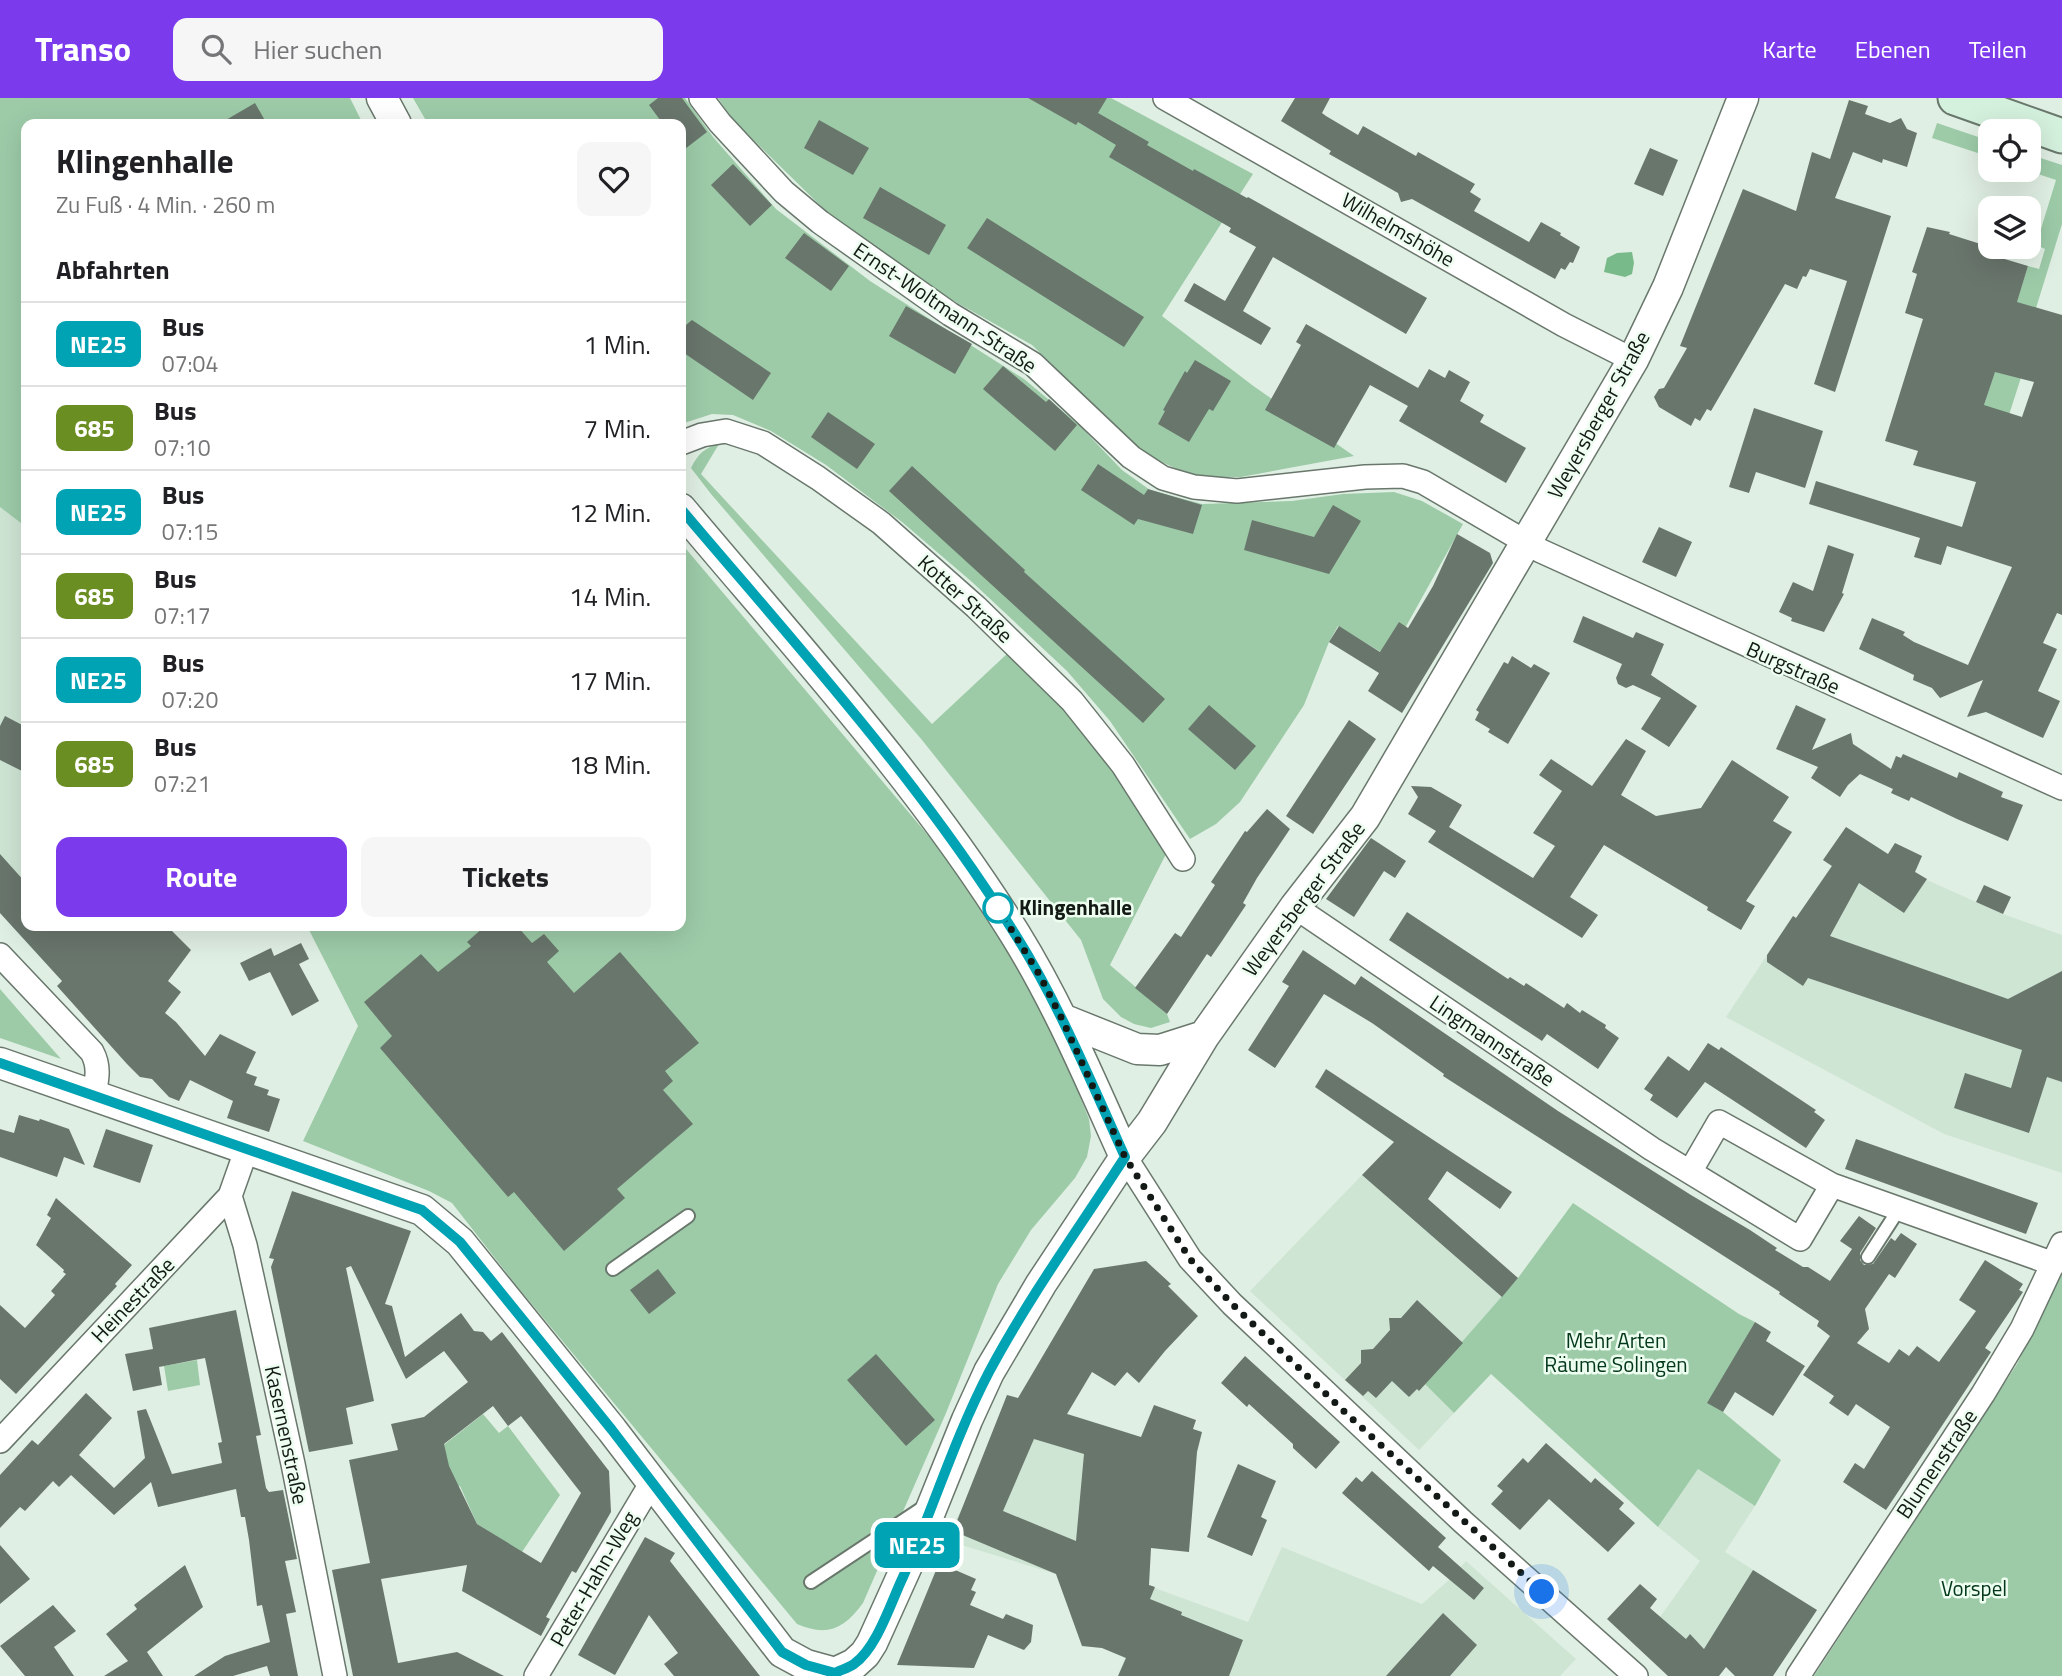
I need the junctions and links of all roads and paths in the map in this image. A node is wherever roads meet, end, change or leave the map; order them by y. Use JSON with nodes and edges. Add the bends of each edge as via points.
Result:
{"nodes":[{"id":1,"x":382,"y":98,"type":"edge"},
{"id":2,"x":701,"y":98,"type":"edge"},
{"id":3,"x":1165,"y":98,"type":"edge"},
{"id":4,"x":1743,"y":98,"type":"edge"},
{"id":5,"x":1955,"y":98,"type":"edge"},
{"id":6,"x":393,"y":119,"type":"edge"},
{"id":7,"x":2062,"y":136,"type":"edge"},
{"id":8,"x":1633,"y":360,"type":"junction"},
{"id":9,"x":686,"y":441,"type":"edge"},
{"id":10,"x":686,"y":515,"type":"edge"},
{"id":11,"x":1526,"y":544,"type":"junction"},
{"id":12,"x":2062,"y":788,"type":"edge"},
{"id":13,"x":1183,"y":859,"type":"dead end"},
{"id":14,"x":1295,"y":907,"type":"junction"},
{"id":15,"x":0,"y":955,"type":"edge"},
{"id":16,"x":1062,"y":1019,"type":"junction"},
{"id":17,"x":1205,"y":1036,"type":"junction"},
{"id":18,"x":0,"y":1062,"type":"edge"},
{"id":19,"x":94,"y":1095,"type":"junction"},
{"id":20,"x":247,"y":1148,"type":"junction"},
{"id":21,"x":1125,"y":1157,"type":"junction"},
{"id":22,"x":1690,"y":1172,"type":"junction"},
{"id":23,"x":1832,"y":1185,"type":"junction"},
{"id":24,"x":230,"y":1196,"type":"junction"},
{"id":25,"x":1899,"y":1209,"type":"junction"},
{"id":26,"x":688,"y":1216,"type":"dead end"},
{"id":27,"x":2058,"y":1254,"type":"edge"},
{"id":28,"x":1868,"y":1257,"type":"dead end"},
{"id":29,"x":613,"y":1269,"type":"dead end"},
{"id":30,"x":0,"y":1441,"type":"edge"},
{"id":31,"x":652,"y":1482,"type":"junction"},
{"id":32,"x":933,"y":1501,"type":"junction"},
{"id":33,"x":811,"y":1581,"type":"dead end"},
{"id":34,"x":835,"y":1675,"type":"edge"},
{"id":35,"x":335,"y":1676,"type":"edge"},
{"id":36,"x":536,"y":1676,"type":"edge"},
{"id":37,"x":1636,"y":1676,"type":"edge"},
{"id":38,"x":1798,"y":1676,"type":"edge"}],
"edges":[{"from":1,"to":6,"type":"street"},
{"from":2,"to":11,"type":"street","name":"Ernst-Woltmann-Straße","via":[[784,192],[820,222],[950,314],[1033,364],[1131,457],[1163,478],[1194,487],[1237,491],[1403,476],[1423,482]]},
{"from":3,"to":8,"type":"street","name":"Wilhelmshöhe"},
{"from":4,"to":8,"type":"street","name":"Weyersberger Straße","via":[[1668,287]]},
{"from":5,"to":7,"type":"main road"},
{"from":8,"to":11,"type":"street","name":"Weyersberger Straße"},
{"from":9,"to":13,"type":"street","name":"Kotter Straße","via":[[726,431],[764,443],[881,523],[1072,701],[1123,765]]},
{"from":10,"to":16,"type":"street","via":[[943,828],[1015,933]]},
{"from":11,"to":12,"type":"street","name":"Burgstraße"},
{"from":11,"to":14,"type":"street","name":"Weyersberger Straße","via":[[1365,817]]},
{"from":14,"to":17,"type":"street","name":"Weyersberger Straße"},
{"from":14,"to":22,"type":"street","name":"Lingmannstraße"},
{"from":15,"to":19,"type":"street","via":[[92,1052],[98,1072]]},
{"from":16,"to":17,"type":"street","via":[[1137,1049],[1160,1050]]},
{"from":16,"to":21,"type":"street"},
{"from":17,"to":21,"type":"street","name":"Weyersberger Straße"},
{"from":18,"to":19,"type":"street"},
{"from":19,"to":20,"type":"street"},
{"from":20,"to":24,"type":"street","name":"Heinestraße"},
{"from":20,"to":31,"type":"street","via":[[422,1210],[441,1224]]},
{"from":21,"to":32,"type":"street","name":"Weyersberger Straße","via":[[989,1372]]},
{"from":21,"to":37,"type":"street","via":[[1190,1259],[1232,1304]]},
{"from":22,"to":23,"type":"street","via":[[1719,1122]]},
{"from":22,"to":23,"type":"street","name":"Lingmannstraße","via":[[1800,1239]]},
{"from":23,"to":25,"type":"street"},
{"from":24,"to":30,"type":"street","name":"Heinestraße"},
{"from":24,"to":35,"type":"street","name":"Kasernenstraße","via":[[293,1464]]},
{"from":25,"to":27,"type":"street"},
{"from":25,"to":28,"type":"lane"},
{"from":26,"to":29,"type":"lane"},
{"from":27,"to":38,"type":"street","name":"Blumenstraße","via":[[2022,1329],[1983,1394]]},
{"from":31,"to":34,"type":"street","via":[[782,1652]]},
{"from":31,"to":36,"type":"street","name":"Peter-Hahn-Weg"},
{"from":32,"to":33,"type":"lane"},
{"from":32,"to":34,"type":"street","name":"Weyersberger Straße","via":[[872,1643],[854,1664]]}]}
